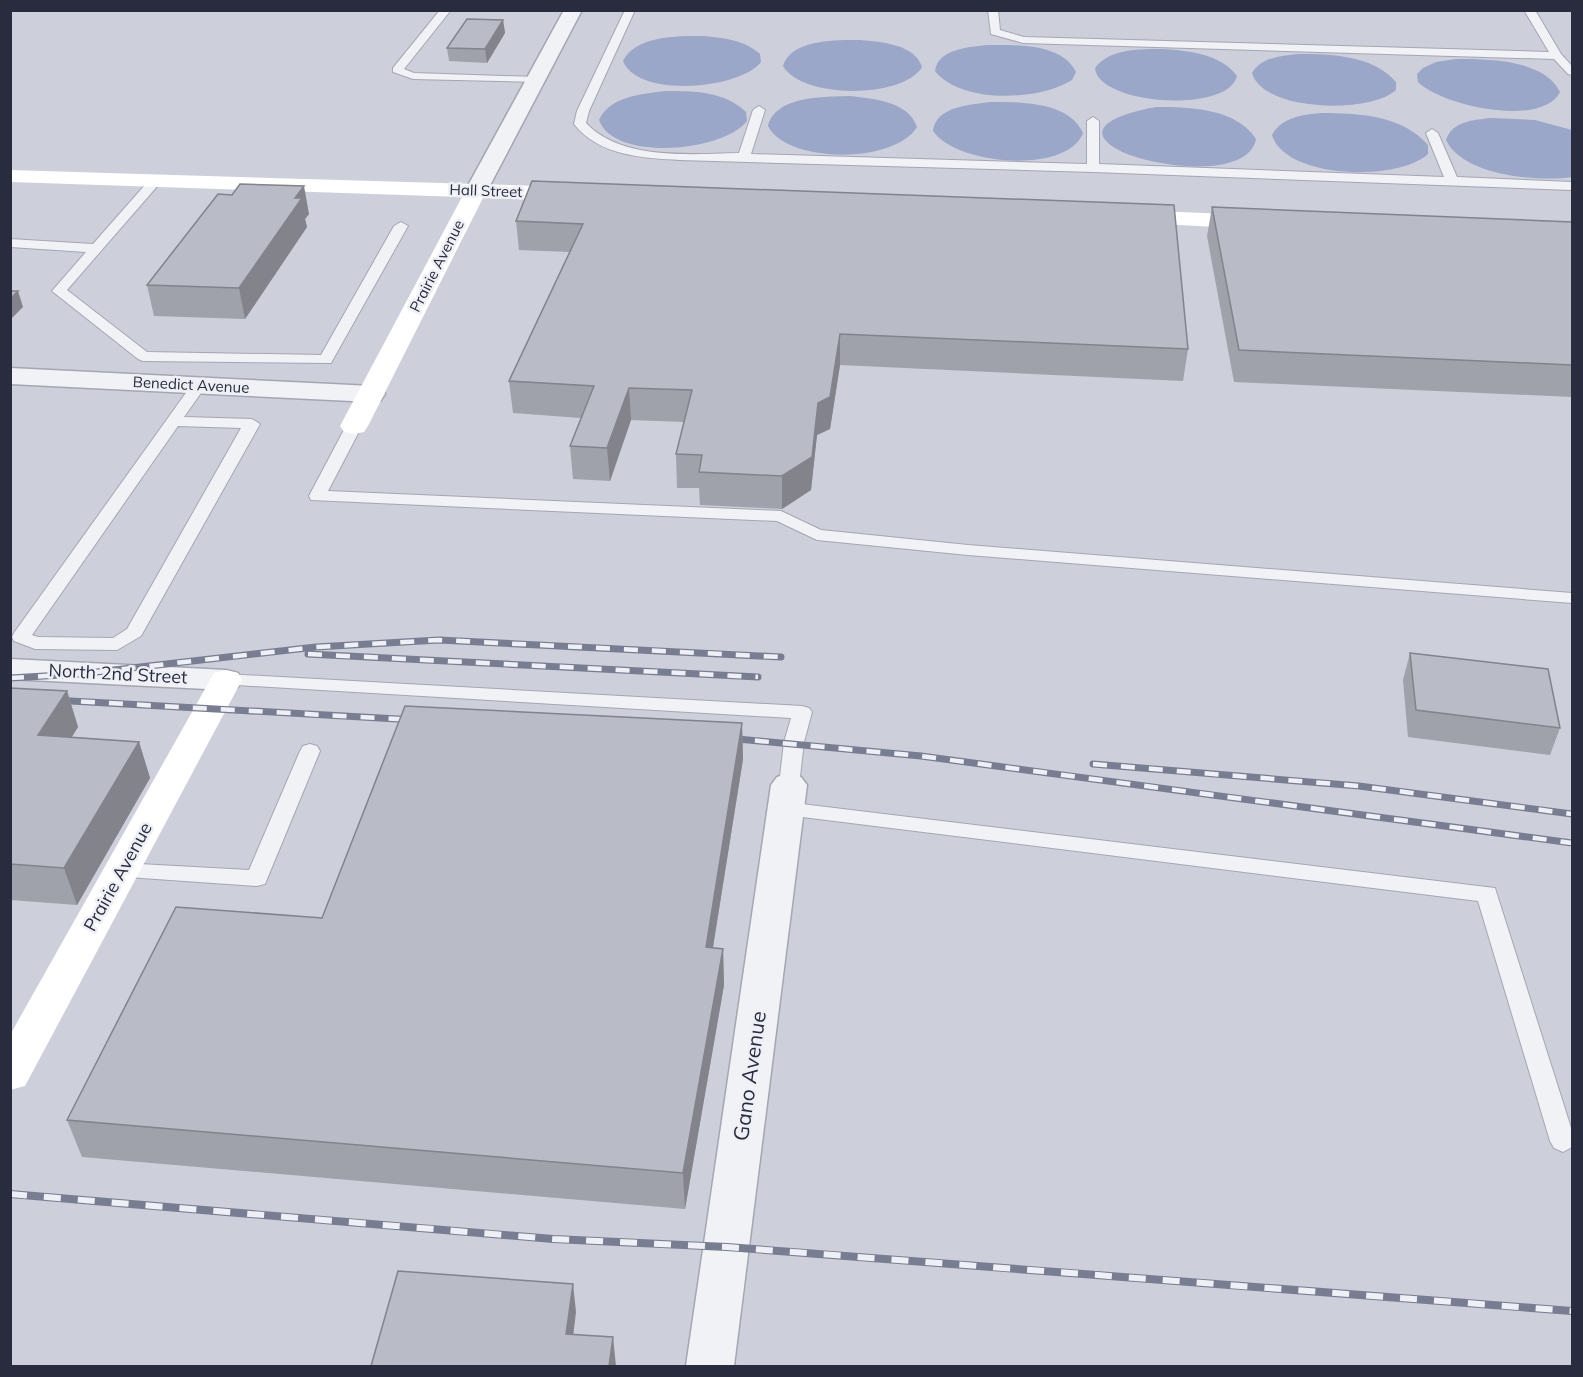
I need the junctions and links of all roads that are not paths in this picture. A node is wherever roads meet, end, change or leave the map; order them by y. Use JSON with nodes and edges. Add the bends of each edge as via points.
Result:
{"nodes":[{"id":1,"x":446,"y":10,"type":"edge"},
{"id":2,"x":573,"y":10,"type":"edge"},
{"id":3,"x":630,"y":10,"type":"edge"},
{"id":4,"x":993,"y":10,"type":"edge"},
{"id":5,"x":1529,"y":10,"type":"edge"},
{"id":6,"x":1557,"y":56,"type":"junction"},
{"id":7,"x":1572,"y":72,"type":"edge"},
{"id":8,"x":536,"y":80,"type":"junction"},
{"id":9,"x":759,"y":111,"type":"dead end"},
{"id":10,"x":1093,"y":121,"type":"dead end"},
{"id":11,"x":1432,"y":133,"type":"dead end"},
{"id":12,"x":744,"y":157,"type":"junction"},
{"id":13,"x":1093,"y":168,"type":"junction"},
{"id":14,"x":10,"y":176,"type":"edge"},
{"id":15,"x":156,"y":180,"type":"junction"},
{"id":16,"x":1452,"y":181,"type":"junction"},
{"id":17,"x":1572,"y":186,"type":"edge"},
{"id":18,"x":476,"y":191,"type":"junction"},
{"id":19,"x":588,"y":195,"type":"edge"},
{"id":20,"x":1110,"y":217,"type":"edge"},
{"id":21,"x":1276,"y":223,"type":"edge"},
{"id":22,"x":401,"y":226,"type":"dead end"},
{"id":23,"x":10,"y":243,"type":"edge"},
{"id":24,"x":96,"y":249,"type":"junction"},
{"id":25,"x":10,"y":376,"type":"edge"},
{"id":26,"x":198,"y":386,"type":"junction"},
{"id":27,"x":372,"y":394,"type":"junction"},
{"id":28,"x":175,"y":421,"type":"junction"},
{"id":29,"x":354,"y":426,"type":"joint"},
{"id":30,"x":1572,"y":597,"type":"edge"},
{"id":31,"x":10,"y":669,"type":"edge"},
{"id":32,"x":226,"y":680,"type":"junction"},
{"id":33,"x":310,"y":751,"type":"dead end"},
{"id":34,"x":787,"y":797,"type":"junction"},
{"id":35,"x":121,"y":871,"type":"junction"},
{"id":36,"x":10,"y":1074,"type":"edge"},
{"id":37,"x":1563,"y":1141,"type":"dead end"},
{"id":38,"x":710,"y":1366,"type":"edge"}],
"edges":[{"from":1,"to":8,"type":"lane","via":[[397,70],[413,76]]},
{"from":2,"to":8,"type":"street","name":"Prairie Avenue"},
{"from":3,"to":12,"type":"lane","via":[[583,111],[580,124],[585,133],[621,149],[647,153]]},
{"from":4,"to":6,"type":"lane","via":[[995,32],[1023,40]]},
{"from":5,"to":6,"type":"lane"},
{"from":6,"to":7,"type":"lane"},
{"from":8,"to":18,"type":"street","name":"Prairie Avenue"},
{"from":9,"to":12,"type":"lane"},
{"from":10,"to":13,"type":"lane"},
{"from":11,"to":16,"type":"lane"},
{"from":12,"to":13,"type":"lane"},
{"from":13,"to":16,"type":"lane"},
{"from":14,"to":15,"type":"street","name":"Hall Street"},
{"from":15,"to":18,"type":"street","name":"Hall Street"},
{"from":15,"to":24,"type":"lane"},
{"from":16,"to":17,"type":"lane"},
{"from":18,"to":19,"type":"street","name":"Hall Street"},
{"from":18,"to":27,"type":"street","name":"Prairie Avenue"},
{"from":20,"to":21,"type":"street"},
{"from":22,"to":24,"type":"lane","via":[[326,360],[143,356],[59,291]]},
{"from":23,"to":24,"type":"lane"},
{"from":25,"to":26,"type":"street","name":"Benedict Avenue"},
{"from":26,"to":27,"type":"street","name":"Benedict Avenue"},
{"from":26,"to":28,"type":"lane"},
{"from":27,"to":29,"type":"street","name":"Prairie Avenue"},
{"from":28,"to":28,"type":"lane","via":[[48,600],[21,638],[35,643],[117,644],[134,632],[252,424]]},
{"from":29,"to":30,"type":"lane","via":[[317,496],[782,516],[816,535]]},
{"from":31,"to":32,"type":"street","name":"North 2nd Street"},
{"from":32,"to":34,"type":"lane","via":[[802,712]]},
{"from":32,"to":35,"type":"street","name":"Prairie Avenue"},
{"from":33,"to":35,"type":"lane","via":[[257,878]]},
{"from":34,"to":37,"type":"lane","via":[[1487,894]]},
{"from":34,"to":38,"type":"street","name":"Gano Avenue"},
{"from":35,"to":36,"type":"street","name":"Prairie Avenue"}]}
